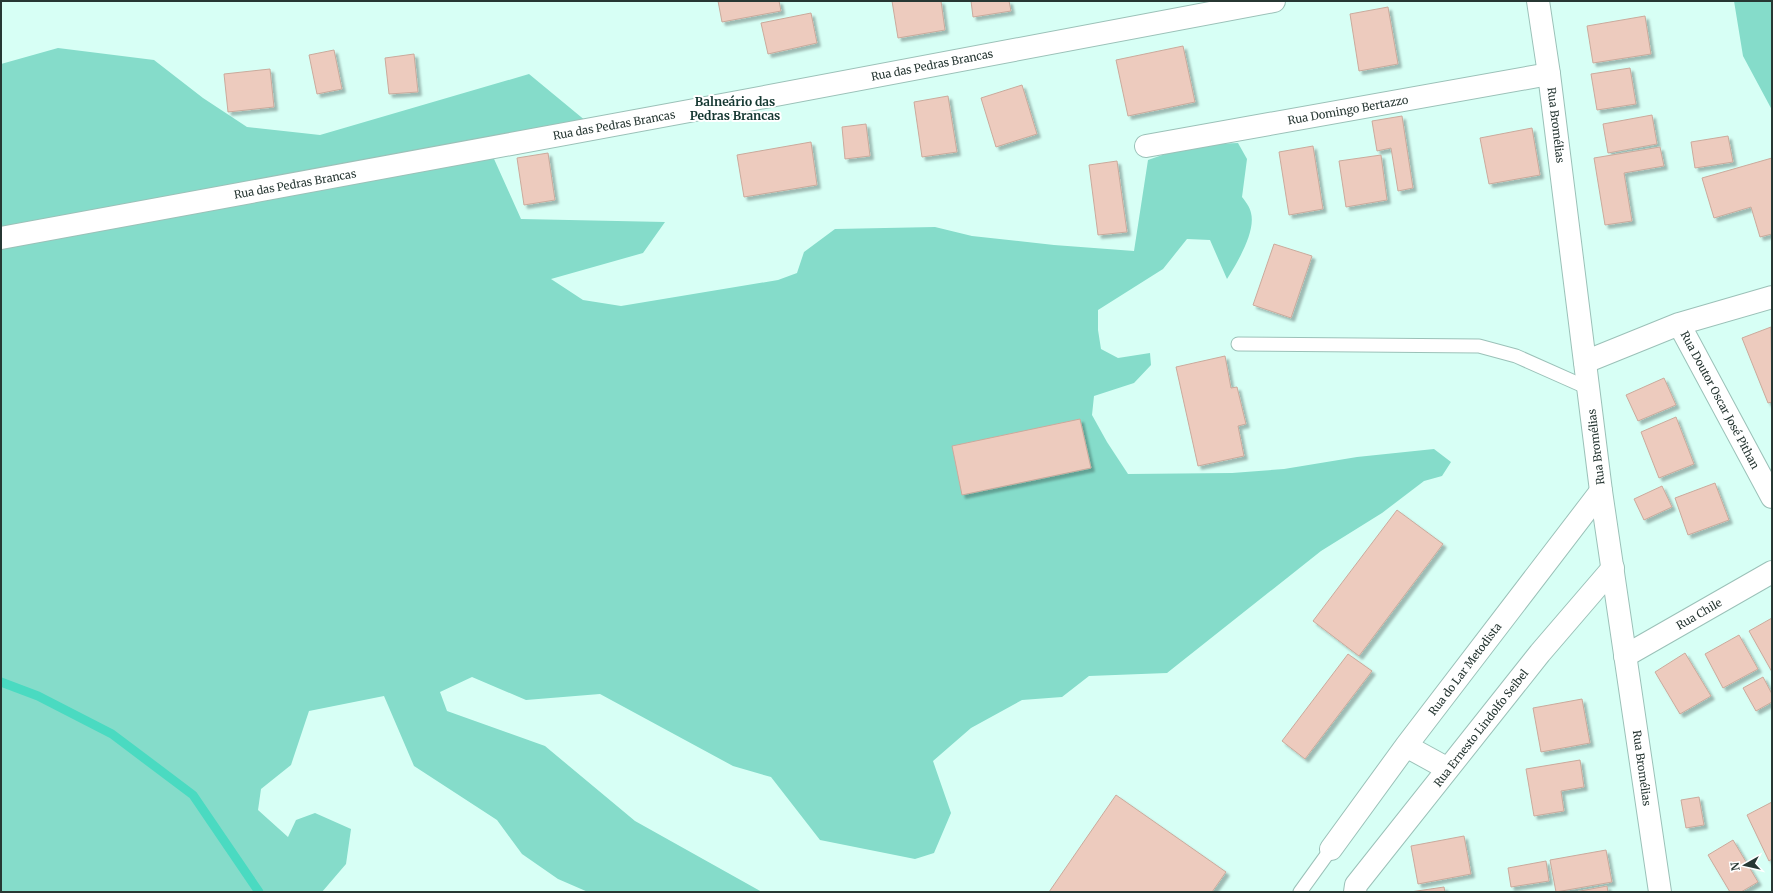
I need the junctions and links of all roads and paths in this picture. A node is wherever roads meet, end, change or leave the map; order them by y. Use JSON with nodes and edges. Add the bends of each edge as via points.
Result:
{"nodes":[{"id":1,"x":1274,"y":1,"type":"edge"},
{"id":2,"x":1538,"y":1,"type":"edge"},
{"id":3,"x":1550,"y":74,"type":"junction"},
{"id":4,"x":1146,"y":146,"type":"dead end"},
{"id":5,"x":1,"y":238,"type":"edge"},
{"id":6,"x":1772,"y":298,"type":"edge"},
{"id":7,"x":1679,"y":324,"type":"junction"},
{"id":8,"x":1238,"y":344,"type":"dead end"},
{"id":9,"x":1585,"y":362,"type":"junction"},
{"id":10,"x":1588,"y":388,"type":"junction"},
{"id":11,"x":1601,"y":490,"type":"junction"},
{"id":12,"x":1772,"y":497,"type":"edge"},
{"id":13,"x":1613,"y":568,"type":"junction"},
{"id":14,"x":1772,"y":572,"type":"edge"},
{"id":15,"x":1626,"y":656,"type":"junction"},
{"id":16,"x":1406,"y":746,"type":"junction"},
{"id":17,"x":1448,"y":769,"type":"junction"},
{"id":18,"x":1331,"y":849,"type":"joint"},
{"id":19,"x":1300,"y":892,"type":"edge"},
{"id":20,"x":1355,"y":892,"type":"edge"},
{"id":21,"x":1660,"y":892,"type":"edge"}],
"edges":[{"from":1,"to":5,"type":"street","name":"Rua das Pedras Brancas"},
{"from":2,"to":3,"type":"street","name":"Rua Bromélias"},
{"from":3,"to":4,"type":"street","name":"Rua Domingo Bertazzo"},
{"from":3,"to":9,"type":"street","name":"Rua Bromélias"},
{"from":6,"to":7,"type":"street"},
{"from":7,"to":9,"type":"street"},
{"from":7,"to":12,"type":"street","name":"Rua Doutor Oscar José Pithan"},
{"from":8,"to":10,"type":"lane","via":[[1479,346],[1516,356]]},
{"from":9,"to":10,"type":"street","name":"Rua Bromélias"},
{"from":10,"to":11,"type":"street","name":"Rua Bromélias"},
{"from":11,"to":13,"type":"street","name":"Rua Bromélias"},
{"from":11,"to":16,"type":"street","name":"Rua do Lar Metodista"},
{"from":13,"to":15,"type":"street","name":"Rua Bromélias"},
{"from":13,"to":17,"type":"street","name":"Rua Ernesto Lindolfo Seibel","via":[[1540,653]]},
{"from":14,"to":15,"type":"street","name":"Rua Chile"},
{"from":15,"to":21,"type":"street","name":"Rua Bromélias"},
{"from":16,"to":17,"type":"street"},
{"from":16,"to":18,"type":"street","name":"Rua do Lar Metodista"},
{"from":17,"to":20,"type":"street","name":"Rua Ernesto Lindolfo Seibel","via":[[1356,885]]},
{"from":18,"to":19,"type":"lane"}]}
